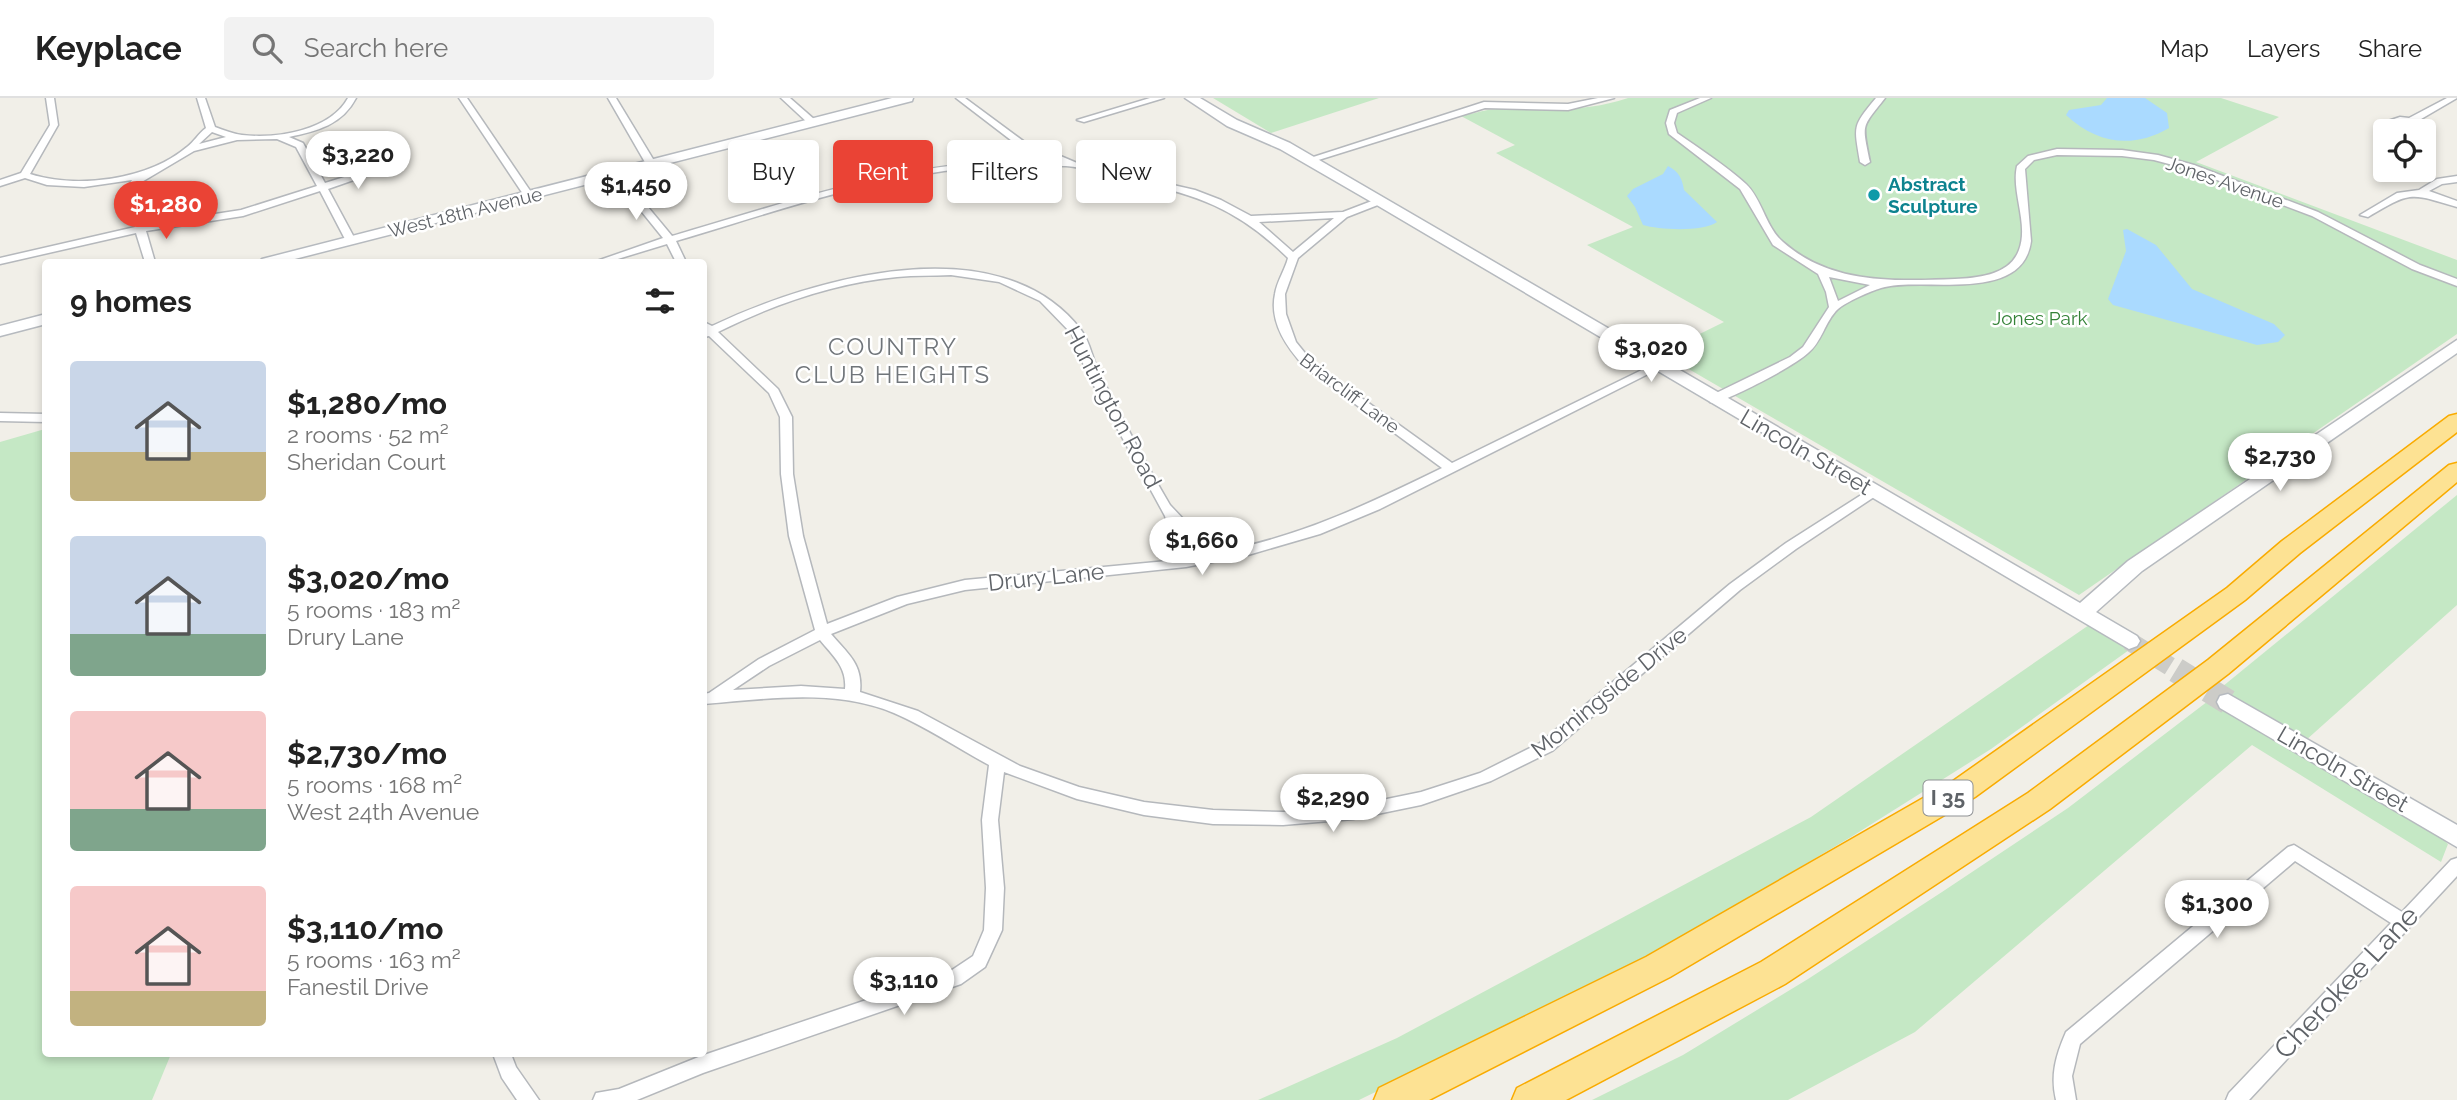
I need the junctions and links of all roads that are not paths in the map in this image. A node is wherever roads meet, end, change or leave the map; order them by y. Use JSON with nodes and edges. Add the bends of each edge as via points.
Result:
{"nodes":[{"id":1,"x":50,"y":98,"type":"edge"},
{"id":2,"x":201,"y":98,"type":"edge"},
{"id":3,"x":352,"y":98,"type":"edge"},
{"id":4,"x":463,"y":98,"type":"edge"},
{"id":5,"x":612,"y":98,"type":"edge"},
{"id":6,"x":785,"y":98,"type":"edge"},
{"id":7,"x":907,"y":98,"type":"edge"},
{"id":8,"x":960,"y":98,"type":"edge"},
{"id":9,"x":1160,"y":98,"type":"edge"},
{"id":10,"x":1191,"y":98,"type":"edge"},
{"id":11,"x":1611,"y":98,"type":"edge"},
{"id":12,"x":1707,"y":98,"type":"edge"},
{"id":13,"x":1881,"y":98,"type":"edge"},
{"id":14,"x":2454,"y":98,"type":"edge"},
{"id":15,"x":1534,"y":102,"type":"edge"},
{"id":16,"x":2414,"y":119,"type":"edge"},
{"id":17,"x":1081,"y":120,"type":"dead end"},
{"id":18,"x":812,"y":122,"type":"junction"},
{"id":19,"x":316,"y":127,"type":"junction"},
{"id":20,"x":211,"y":129,"type":"junction"},
{"id":21,"x":239,"y":137,"type":"junction"},
{"id":22,"x":280,"y":137,"type":"junction"},
{"id":23,"x":1016,"y":140,"type":"edge"},
{"id":24,"x":300,"y":145,"type":"junction"},
{"id":25,"x":191,"y":149,"type":"junction"},
{"id":26,"x":1062,"y":160,"type":"edge"},
{"id":27,"x":1309,"y":160,"type":"junction"},
{"id":28,"x":1866,"y":162,"type":"dead end"},
{"id":29,"x":651,"y":164,"type":"junction"},
{"id":30,"x":1062,"y":164,"type":"edge"},
{"id":31,"x":1071,"y":164,"type":"junction"},
{"id":32,"x":386,"y":167,"type":"dead end"},
{"id":33,"x":947,"y":167,"type":"edge"},
{"id":34,"x":615,"y":173,"type":"junction"},
{"id":35,"x":146,"y":174,"type":"junction"},
{"id":36,"x":25,"y":175,"type":"junction"},
{"id":37,"x":2457,"y":180,"type":"edge"},
{"id":38,"x":0,"y":183,"type":"edge"},
{"id":39,"x":321,"y":186,"type":"junction"},
{"id":40,"x":2426,"y":193,"type":"junction"},
{"id":41,"x":528,"y":195,"type":"junction"},
{"id":42,"x":1380,"y":201,"type":"junction"},
{"id":43,"x":2457,"y":204,"type":"edge"},
{"id":44,"x":1344,"y":215,"type":"junction"},
{"id":45,"x":2365,"y":215,"type":"dead end"},
{"id":46,"x":1251,"y":219,"type":"junction"},
{"id":47,"x":140,"y":229,"type":"junction"},
{"id":48,"x":670,"y":240,"type":"junction"},
{"id":49,"x":351,"y":241,"type":"junction"},
{"id":50,"x":1293,"y":257,"type":"junction"},
{"id":51,"x":149,"y":259,"type":"edge"},
{"id":52,"x":279,"y":259,"type":"edge"},
{"id":53,"x":609,"y":259,"type":"edge"},
{"id":54,"x":680,"y":259,"type":"edge"},
{"id":55,"x":0,"y":261,"type":"edge"},
{"id":56,"x":1822,"y":272,"type":"junction"},
{"id":57,"x":2457,"y":283,"type":"edge"},
{"id":58,"x":1882,"y":285,"type":"junction"},
{"id":59,"x":1834,"y":307,"type":"junction"},
{"id":60,"x":42,"y":320,"type":"edge"},
{"id":61,"x":707,"y":329,"type":"edge"},
{"id":62,"x":0,"y":331,"type":"edge"},
{"id":63,"x":707,"y":332,"type":"edge"},
{"id":64,"x":2457,"y":345,"type":"edge"},
{"id":65,"x":1658,"y":366,"type":"junction"},
{"id":66,"x":1714,"y":399,"type":"junction"},
{"id":67,"x":0,"y":416,"type":"edge"},
{"id":68,"x":42,"y":418,"type":"edge"},
{"id":69,"x":2457,"y":421,"type":"edge"},
{"id":70,"x":1451,"y":468,"type":"junction"},
{"id":71,"x":2457,"y":470,"type":"edge"},
{"id":72,"x":1874,"y":493,"type":"junction"},
{"id":73,"x":1171,"y":516,"type":"junction"},
{"id":74,"x":1227,"y":555,"type":"junction"},
{"id":75,"x":1173,"y":564,"type":"junction"},
{"id":76,"x":2082,"y":613,"type":"junction"},
{"id":77,"x":823,"y":634,"type":"junction"},
{"id":78,"x":2129,"y":641,"type":"tunnel mouth"},
{"id":79,"x":852,"y":697,"type":"junction"},
{"id":80,"x":707,"y":700,"type":"edge"},
{"id":81,"x":707,"y":701,"type":"edge"},
{"id":82,"x":2228,"y":702,"type":"tunnel mouth"},
{"id":83,"x":997,"y":761,"type":"junction"},
{"id":84,"x":2457,"y":837,"type":"edge"},
{"id":85,"x":2457,"y":865,"type":"edge"},
{"id":86,"x":2403,"y":922,"type":"junction"},
{"id":87,"x":503,"y":1057,"type":"edge"},
{"id":88,"x":529,"y":1100,"type":"edge"},
{"id":89,"x":603,"y":1100,"type":"edge"},
{"id":90,"x":1392,"y":1100,"type":"edge"},
{"id":91,"x":1530,"y":1100,"type":"edge"},
{"id":92,"x":2066,"y":1100,"type":"edge"},
{"id":93,"x":2236,"y":1100,"type":"edge"}],
"edges":[{"from":1,"to":36,"type":"street","via":[[54,125]]},
{"from":2,"to":20,"type":"street"},
{"from":3,"to":19,"type":"street","via":[[340,115]]},
{"from":4,"to":41,"type":"street"},
{"from":5,"to":29,"type":"street"},
{"from":6,"to":18,"type":"street"},
{"from":7,"to":18,"type":"street","name":"West 18th Avenue"},
{"from":8,"to":23,"type":"street"},
{"from":9,"to":17,"type":"street"},
{"from":10,"to":27,"type":"street","name":"Lincoln Street"},
{"from":11,"to":15,"type":"street","via":[[1568,107]]},
{"from":12,"to":56,"type":"street","via":[[1672,111],[1673,134],[1744,187],[1777,243]]},
{"from":13,"to":28,"type":"street","via":[[1858,130]]},
{"from":14,"to":16,"type":"street"},
{"from":15,"to":27,"type":"street","via":[[1471,108]]},
{"from":18,"to":29,"type":"street","name":"West 18th Avenue"},
{"from":19,"to":22,"type":"street"},
{"from":19,"to":24,"type":"street"},
{"from":20,"to":21,"type":"street"},
{"from":20,"to":25,"type":"street"},
{"from":21,"to":22,"type":"street"},
{"from":21,"to":25,"type":"street"},
{"from":22,"to":24,"type":"street"},
{"from":24,"to":39,"type":"street"},
{"from":25,"to":35,"type":"street"},
{"from":26,"to":31,"type":"street"},
{"from":27,"to":42,"type":"street","name":"Lincoln Street"},
{"from":29,"to":34,"type":"street","name":"West 18th Avenue"},
{"from":30,"to":31,"type":"street"},
{"from":31,"to":46,"type":"street","via":[[1191,190]]},
{"from":32,"to":39,"type":"street"},
{"from":33,"to":48,"type":"street","via":[[888,177]]},
{"from":34,"to":41,"type":"street","name":"West 18th Avenue"},
{"from":34,"to":48,"type":"street"},
{"from":35,"to":36,"type":"street","via":[[84,184],[47,182]]},
{"from":35,"to":47,"type":"street","via":[[134,185]]},
{"from":36,"to":38,"type":"street"},
{"from":37,"to":40,"type":"street","via":[[2431,184]]},
{"from":39,"to":47,"type":"street","via":[[243,213]]},
{"from":39,"to":49,"type":"street"},
{"from":40,"to":43,"type":"street"},
{"from":40,"to":45,"type":"street","via":[[2409,191]]},
{"from":41,"to":49,"type":"street","name":"West 18th Avenue"},
{"from":42,"to":44,"type":"street"},
{"from":42,"to":65,"type":"street","name":"Lincoln Street"},
{"from":44,"to":46,"type":"street"},
{"from":44,"to":50,"type":"street"},
{"from":46,"to":50,"type":"street"},
{"from":47,"to":51,"type":"street"},
{"from":47,"to":55,"type":"street"},
{"from":48,"to":53,"type":"street"},
{"from":48,"to":54,"type":"street"},
{"from":49,"to":52,"type":"street","name":"West 18th Avenue"},
{"from":50,"to":70,"type":"street","name":"Briarcliff Lane","via":[[1280,292],[1280,317],[1292,348],[1309,366]]},
{"from":56,"to":58,"type":"street"},
{"from":56,"to":59,"type":"street"},
{"from":57,"to":58,"type":"street","name":"Jones Avenue","via":[[2416,267],[2315,214],[2191,167],[2155,157],[2089,151],[2043,153],[2020,169],[2026,247],[2021,260],[2006,270],[1970,281]]},
{"from":58,"to":59,"type":"street","name":"Jones Avenue"},
{"from":59,"to":66,"type":"street","via":[[1807,349],[1794,359]]},
{"from":60,"to":62,"type":"street"},
{"from":61,"to":73,"type":"street","name":"Huntington Road","via":[[826,286],[868,277],[940,271],[1011,282],[1054,305],[1077,332],[1091,368]]},
{"from":63,"to":77,"type":"street","via":[[774,391],[786,417],[787,474],[796,536]]},
{"from":64,"to":76,"type":"street","via":[[2135,566]]},
{"from":65,"to":66,"type":"street","name":"Lincoln Street"},
{"from":65,"to":70,"type":"street","name":"Drury Lane"},
{"from":66,"to":72,"type":"street","name":"Lincoln Street"},
{"from":67,"to":68,"type":"street"},
{"from":69,"to":90,"type":"highway","number":"I 35","via":[[2236,594],[1964,789],[1658,967]]},
{"from":70,"to":74,"type":"street","name":"Drury Lane","via":[[1367,511],[1299,537]]},
{"from":71,"to":91,"type":"highway","number":"I 35","via":[[2218,667],[2039,801],[1773,973]]},
{"from":72,"to":76,"type":"street","name":"Lincoln Street"},
{"from":72,"to":83,"type":"street","name":"Morningside Drive","via":[[1735,587],[1546,747],[1512,767],[1440,792],[1380,809],[1321,817],[1229,817],[1132,807]]},
{"from":73,"to":74,"type":"street","name":"Huntington Road"},
{"from":73,"to":75,"type":"street","via":[[1179,542]]},
{"from":74,"to":75,"type":"street","name":"Drury Lane"},
{"from":75,"to":77,"type":"street","name":"Drury Lane","via":[[965,585],[926,593]]},
{"from":76,"to":78,"type":"street","name":"Lincoln Street"},
{"from":77,"to":79,"type":"street","via":[[850,666],[855,685]]},
{"from":77,"to":80,"type":"street","name":"Drury Lane","via":[[764,662]]},
{"from":79,"to":81,"type":"street","name":"Morningside Drive","via":[[757,693]]},
{"from":79,"to":83,"type":"street","name":"Morningside Drive","via":[[897,708]]},
{"from":82,"to":84,"type":"street","name":"Lincoln Street"},
{"from":83,"to":89,"type":"street","via":[[990,820],[993,930],[979,961],[955,978]]},
{"from":85,"to":86,"type":"street","name":"Cherokee Lane"},
{"from":86,"to":92,"type":"street","via":[[2294,852],[2073,1038],[2063,1059]]},
{"from":86,"to":93,"type":"street","name":"Cherokee Lane"},
{"from":87,"to":88,"type":"street"}]}
